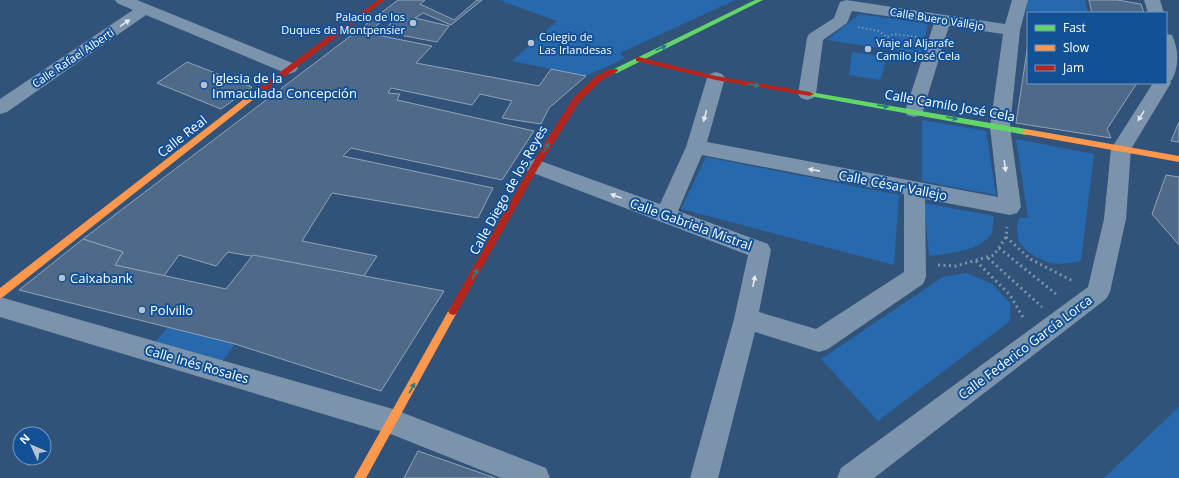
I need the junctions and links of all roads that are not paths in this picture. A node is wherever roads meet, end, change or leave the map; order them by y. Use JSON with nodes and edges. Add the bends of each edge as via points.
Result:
{"nodes":[{"id":1,"x":123,"y":0,"type":"edge"},
{"id":2,"x":382,"y":0,"type":"edge"},
{"id":3,"x":760,"y":0,"type":"edge"},
{"id":4,"x":1020,"y":0,"type":"edge"},
{"id":5,"x":1152,"y":0,"type":"edge"},
{"id":6,"x":145,"y":9,"type":"junction"},
{"id":7,"x":1156,"y":12,"type":"edge"},
{"id":8,"x":943,"y":20,"type":"junction"},
{"id":9,"x":1012,"y":30,"type":"junction"},
{"id":10,"x":1167,"y":42,"type":"edge"},
{"id":11,"x":640,"y":59,"type":"junction"},
{"id":12,"x":289,"y":68,"type":"junction"},
{"id":13,"x":1167,"y":74,"type":"edge"},
{"id":14,"x":716,"y":78,"type":"junction"},
{"id":15,"x":1161,"y":84,"type":"edge"},
{"id":16,"x":807,"y":94,"type":"junction"},
{"id":17,"x":0,"y":108,"type":"edge"},
{"id":18,"x":914,"y":111,"type":"junction"},
{"id":19,"x":1000,"y":127,"type":"junction"},
{"id":20,"x":696,"y":148,"type":"junction"},
{"id":21,"x":1121,"y":149,"type":"junction"},
{"id":22,"x":1179,"y":159,"type":"edge"},
{"id":23,"x":535,"y":166,"type":"junction"},
{"id":24,"x":914,"y":190,"type":"junction"},
{"id":25,"x":666,"y":215,"type":"junction"},
{"id":26,"x":0,"y":294,"type":"edge"},
{"id":27,"x":0,"y":307,"type":"edge"},
{"id":28,"x":746,"y":319,"type":"junction"},
{"id":29,"x":393,"y":422,"type":"junction"},
{"id":30,"x":360,"y":478,"type":"edge"},
{"id":31,"x":536,"y":478,"type":"edge"},
{"id":32,"x":704,"y":478,"type":"edge"},
{"id":33,"x":851,"y":478,"type":"edge"}],
"edges":[{"from":1,"to":6,"type":"street"},
{"from":2,"to":12,"type":"street","name":"Calle Real"},
{"from":11,"to":3,"type":"street","name":"Calle Diego de los Reyes","one_way":true},
{"from":4,"to":9,"type":"street"},
{"from":5,"to":7,"type":"street"},
{"from":6,"to":12,"type":"street"},
{"from":17,"to":6,"type":"street","name":"Calle Rafael Alberti","one_way":true},
{"from":8,"to":9,"type":"street","name":"Calle Buero Vallejo"},
{"from":8,"to":16,"type":"street","name":"Calle Buero Vallejo","via":[[846,5],[841,20],[815,38]]},
{"from":8,"to":18,"type":"street"},
{"from":9,"to":19,"type":"street"},
{"from":10,"to":13,"type":"street","via":[[1175,62]]},
{"from":11,"to":14,"type":"street","name":"Calle Camilo José Cela"},
{"from":23,"to":11,"type":"street","name":"Calle Diego de los Reyes","one_way":true,"via":[[577,99],[599,78]]},
{"from":12,"to":26,"type":"street","name":"Calle Real"},
{"from":14,"to":16,"type":"street","name":"Calle Camilo José Cela","one_way":true},
{"from":14,"to":20,"type":"street","one_way":true},
{"from":15,"to":21,"type":"street","name":"Calle Federico García Lorca","one_way":true},
{"from":16,"to":18,"type":"street","name":"Calle Camilo José Cela","one_way":true},
{"from":18,"to":19,"type":"street","name":"Calle Camilo José Cela","one_way":true},
{"from":19,"to":21,"type":"street","name":"Calle Camilo José Cela"},
{"from":19,"to":24,"type":"street","name":"Calle César Vallejo","one_way":true,"via":[[1010,207]]},
{"from":24,"to":20,"type":"street","name":"Calle César Vallejo","one_way":true},
{"from":20,"to":25,"type":"street"},
{"from":21,"to":22,"type":"street","name":"Calle Camilo José Cela"},
{"from":21,"to":33,"type":"street","name":"Calle Federico García Lorca","via":[[1115,219],[1098,292]]},
{"from":25,"to":23,"type":"street","name":"Calle Gabriela Mistral","one_way":true},
{"from":29,"to":23,"type":"street","name":"Calle Diego de los Reyes","one_way":true},
{"from":24,"to":28,"type":"street","via":[[915,277],[819,341]]},
{"from":28,"to":25,"type":"street","name":"Calle Gabriela Mistral","one_way":true,"via":[[760,250]]},
{"from":27,"to":29,"type":"street","name":"Calle Inés Rosales"},
{"from":28,"to":32,"type":"street","name":"Calle Gabriela Mistral"},
{"from":29,"to":30,"type":"street","name":"Calle Diego de los Reyes"},
{"from":29,"to":31,"type":"street"}]}
